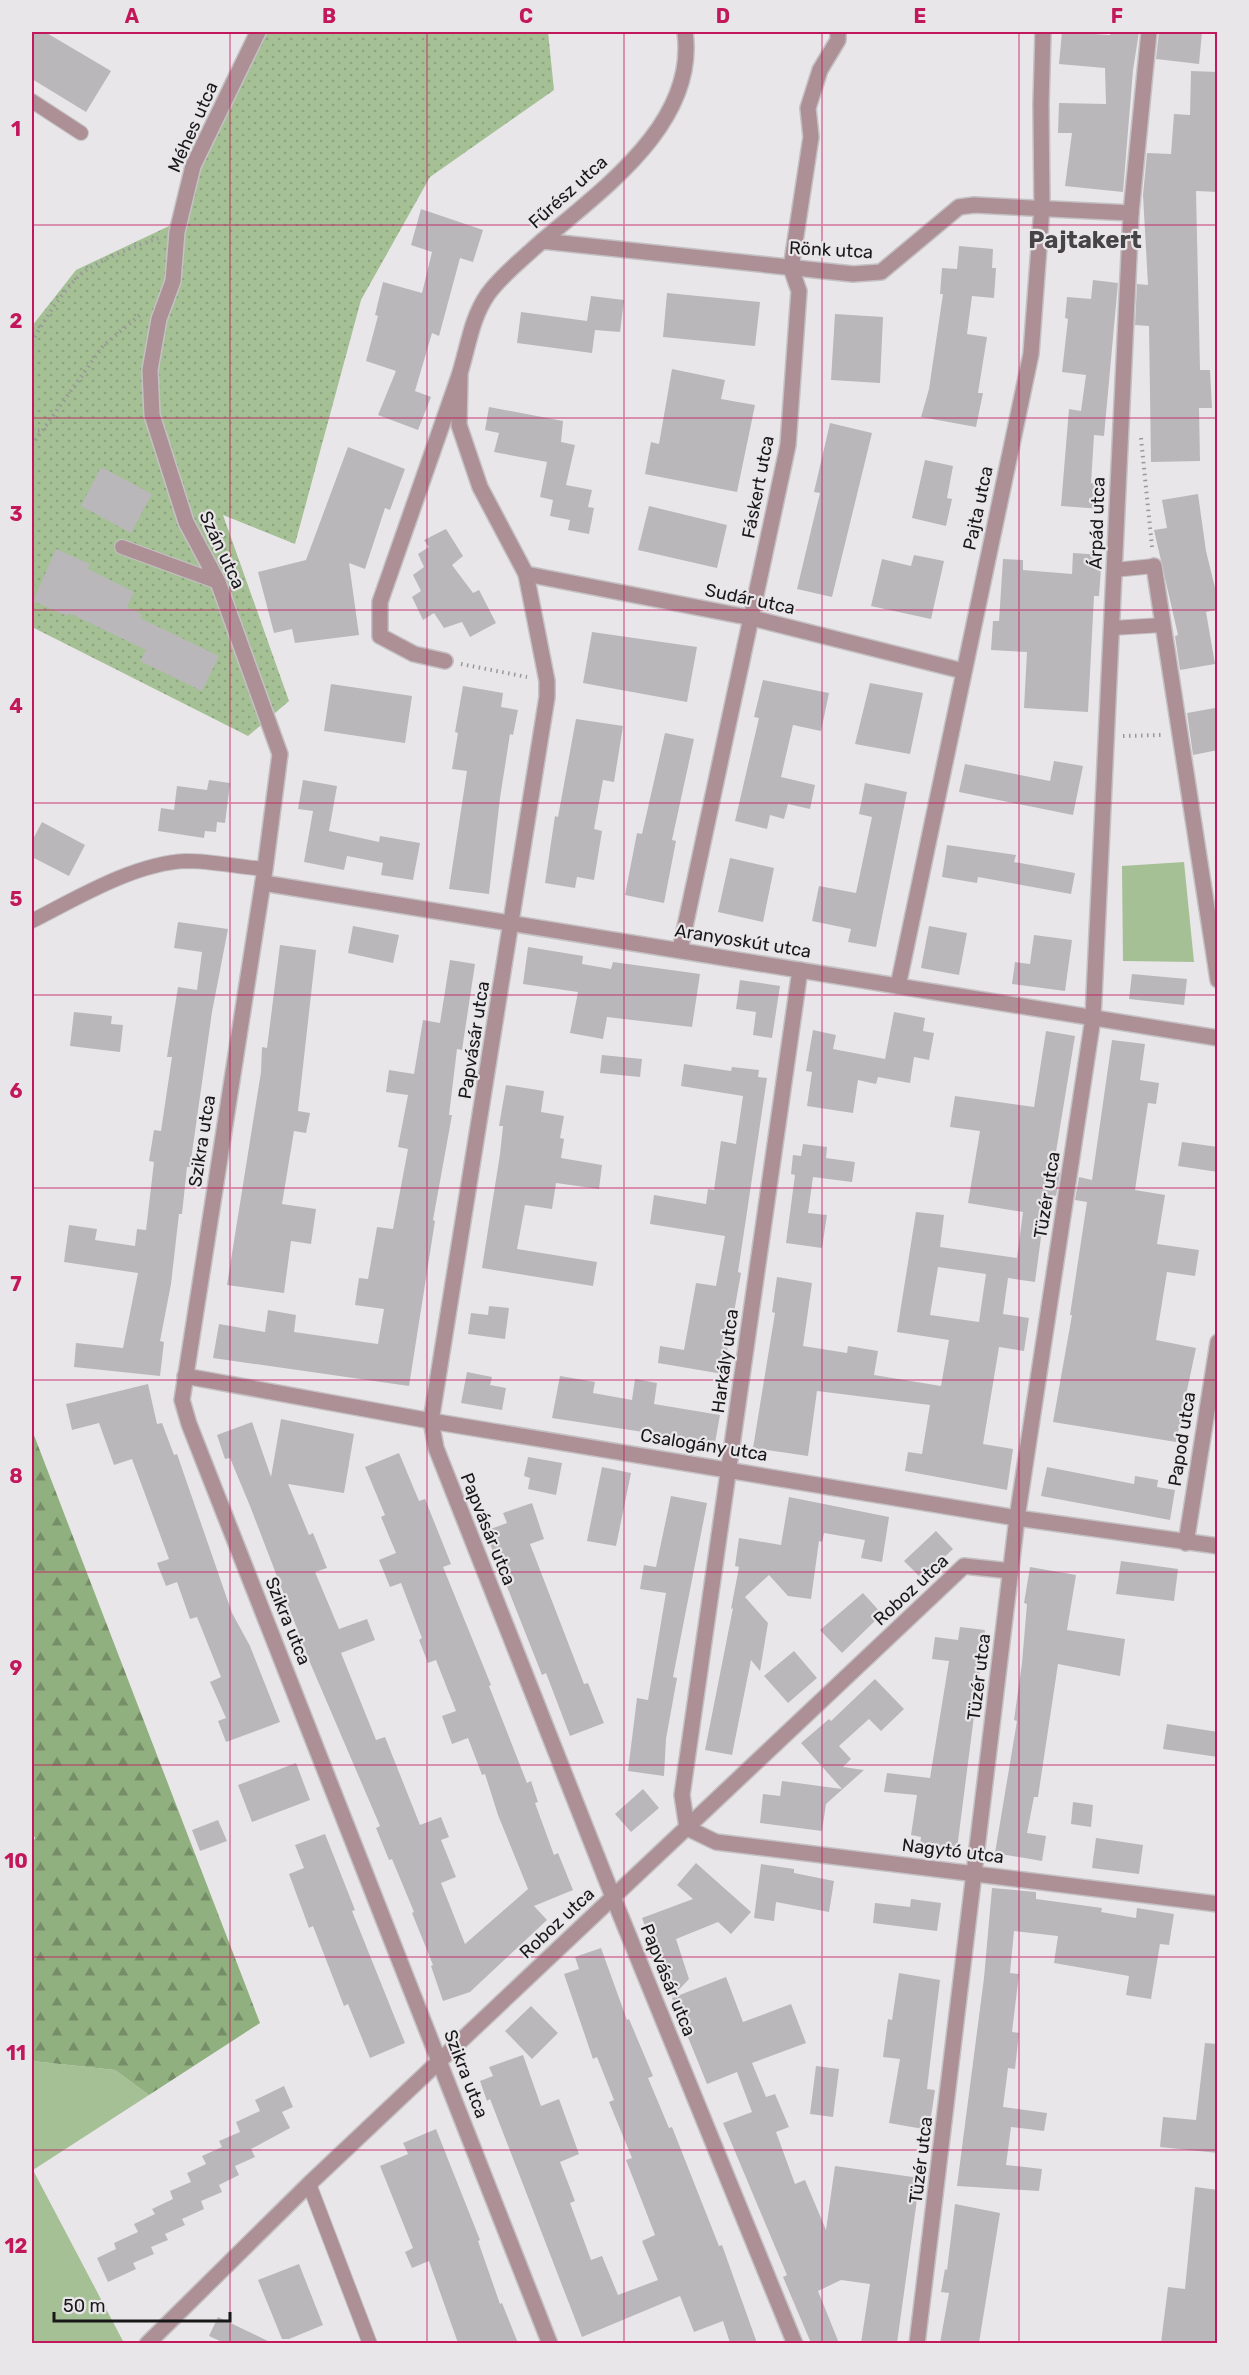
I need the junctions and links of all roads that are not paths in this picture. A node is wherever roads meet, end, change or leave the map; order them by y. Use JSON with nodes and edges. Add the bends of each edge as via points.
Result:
{"nodes":[{"id":1,"x":258,"y":32,"type":"edge"},
{"id":2,"x":685,"y":32,"type":"edge"},
{"id":3,"x":838,"y":32,"type":"edge"},
{"id":4,"x":1044,"y":32,"type":"edge"},
{"id":5,"x":1149,"y":32,"type":"edge"},
{"id":6,"x":32,"y":101,"type":"edge"},
{"id":7,"x":81,"y":133,"type":"dead end"},
{"id":8,"x":1042,"y":207,"type":"junction"},
{"id":9,"x":1131,"y":213,"type":"junction"},
{"id":10,"x":177,"y":232,"type":"joint"},
{"id":11,"x":542,"y":241,"type":"junction"},
{"id":12,"x":791,"y":268,"type":"junction"},
{"id":13,"x":460,"y":375,"type":"junction"},
{"id":14,"x":122,"y":547,"type":"dead end"},
{"id":15,"x":1154,"y":566,"type":"joint"},
{"id":16,"x":1114,"y":570,"type":"junction"},
{"id":17,"x":526,"y":574,"type":"junction"},
{"id":18,"x":218,"y":582,"type":"junction"},
{"id":19,"x":752,"y":618,"type":"junction"},
{"id":20,"x":1163,"y":625,"type":"junction"},
{"id":21,"x":1112,"y":628,"type":"junction"},
{"id":22,"x":445,"y":661,"type":"road end"},
{"id":23,"x":963,"y":671,"type":"junction"},
{"id":24,"x":547,"y":681,"type":"joint"},
{"id":25,"x":264,"y":876,"type":"junction"},
{"id":26,"x":32,"y":921,"type":"edge"},
{"id":27,"x":512,"y":925,"type":"junction"},
{"id":28,"x":680,"y":950,"type":"junction"},
{"id":29,"x":800,"y":970,"type":"junction"},
{"id":30,"x":1218,"y":980,"type":"edge"},
{"id":31,"x":898,"y":986,"type":"junction"},
{"id":32,"x":1093,"y":1018,"type":"junction"},
{"id":33,"x":1218,"y":1038,"type":"edge"},
{"id":34,"x":1218,"y":1342,"type":"edge"},
{"id":35,"x":185,"y":1376,"type":"junction"},
{"id":36,"x":431,"y":1421,"type":"junction"},
{"id":37,"x":729,"y":1469,"type":"junction"},
{"id":38,"x":1017,"y":1518,"type":"junction"},
{"id":39,"x":1185,"y":1543,"type":"junction"},
{"id":40,"x":1218,"y":1546,"type":"edge"},
{"id":41,"x":1011,"y":1571,"type":"junction"},
{"id":42,"x":687,"y":1828,"type":"junction"},
{"id":43,"x":976,"y":1873,"type":"junction"},
{"id":44,"x":613,"y":1897,"type":"junction"},
{"id":45,"x":1218,"y":1904,"type":"edge"},
{"id":46,"x":440,"y":2060,"type":"junction"},
{"id":47,"x":309,"y":2184,"type":"junction"},
{"id":48,"x":147,"y":2343,"type":"edge"},
{"id":49,"x":370,"y":2343,"type":"edge"},
{"id":50,"x":550,"y":2343,"type":"edge"},
{"id":51,"x":795,"y":2343,"type":"edge"},
{"id":52,"x":918,"y":2343,"type":"edge"}],
"edges":[{"from":1,"to":10,"type":"street","name":"Méhes utca","via":[[193,166]]},
{"from":2,"to":11,"type":"street","name":"Fűrész utca","via":[[687,44],[680,83],[666,118],[644,151]]},
{"from":3,"to":12,"type":"street","name":"Fáskert utca","via":[[808,108],[811,137]]},
{"from":4,"to":8,"type":"street","name":"Pajta utca"},
{"from":5,"to":9,"type":"street","name":"Árpád utca"},
{"from":6,"to":7,"type":"lane"},
{"from":8,"to":9,"type":"street","name":"Rönk utca"},
{"from":8,"to":12,"type":"street","name":"Rönk utca","via":[[959,207],[881,272],[853,274]]},
{"from":8,"to":23,"type":"street","name":"Pajta utca","via":[[1031,354]]},
{"from":9,"to":16,"type":"street","name":"Árpád utca"},
{"from":10,"to":18,"type":"street","name":"Szán utca","via":[[173,281],[159,319],[150,370],[152,415],[186,522]]},
{"from":11,"to":12,"type":"street","name":"Rönk utca"},
{"from":11,"to":13,"type":"street","name":"Fűrész utca","via":[[489,293],[472,324]]},
{"from":12,"to":19,"type":"street","name":"Fáskert utca","via":[[799,291],[788,445]]},
{"from":13,"to":17,"type":"street","name":"Fűrész utca","via":[[459,425],[480,487]]},
{"from":13,"to":22,"type":"street","name":"Fűrész utca","via":[[380,602],[380,636],[414,654]]},
{"from":14,"to":18,"type":"lane"},
{"from":15,"to":16,"type":"lane"},
{"from":15,"to":20,"type":"street"},
{"from":16,"to":21,"type":"street","name":"Árpád utca"},
{"from":17,"to":19,"type":"street","name":"Sudár utca"},
{"from":17,"to":24,"type":"street","name":"Fűrész utca"},
{"from":18,"to":25,"type":"street","name":"Szán utca","via":[[280,754]]},
{"from":19,"to":23,"type":"street","name":"Sudár utca"},
{"from":19,"to":28,"type":"street","name":"Fáskert utca"},
{"from":20,"to":21,"type":"lane"},
{"from":20,"to":30,"type":"street"},
{"from":21,"to":32,"type":"street","name":"Árpád utca"},
{"from":23,"to":31,"type":"street","name":"Pajta utca"},
{"from":24,"to":27,"type":"street","name":"Papvásár utca"},
{"from":25,"to":26,"type":"lane","name":"Aranyoskút utca","via":[[187,861],[155,865]]},
{"from":25,"to":27,"type":"street","name":"Aranyoskút utca"},
{"from":25,"to":35,"type":"street","name":"Szikra utca"},
{"from":27,"to":28,"type":"street","name":"Aranyoskút utca"},
{"from":27,"to":36,"type":"street","name":"Papvásár utca"},
{"from":28,"to":29,"type":"street","name":"Aranyoskút utca"},
{"from":29,"to":31,"type":"street","name":"Aranyoskút utca"},
{"from":29,"to":37,"type":"street","name":"Harkály utca"},
{"from":31,"to":32,"type":"street","name":"Aranyoskút utca"},
{"from":32,"to":33,"type":"street","name":"Aranyoskút utca"},
{"from":32,"to":38,"type":"street","name":"Tüzér utca"},
{"from":34,"to":39,"type":"street","name":"Papod utca"},
{"from":35,"to":36,"type":"street","name":"Csalogány utca"},
{"from":35,"to":46,"type":"street","name":"Szikra utca","via":[[182,1400],[189,1424]]},
{"from":36,"to":37,"type":"street","name":"Csalogány utca"},
{"from":36,"to":44,"type":"street","name":"Papvásár utca","via":[[436,1449]]},
{"from":37,"to":38,"type":"street","name":"Csalogány utca"},
{"from":37,"to":42,"type":"street","name":"Harkály utca","via":[[682,1795]]},
{"from":38,"to":39,"type":"street","name":"Csalogány utca"},
{"from":38,"to":41,"type":"street","name":"Tüzér utca"},
{"from":39,"to":40,"type":"street","name":"Csalogány utca"},
{"from":41,"to":42,"type":"street","name":"Roboz utca","via":[[964,1566]]},
{"from":41,"to":43,"type":"street","name":"Tüzér utca"},
{"from":42,"to":43,"type":"street","name":"Nagytó utca","via":[[716,1842]]},
{"from":42,"to":44,"type":"street","name":"Roboz utca"},
{"from":43,"to":45,"type":"street","name":"Nagytó utca"},
{"from":43,"to":52,"type":"street","name":"Tüzér utca"},
{"from":44,"to":46,"type":"street","name":"Roboz utca"},
{"from":44,"to":51,"type":"street","name":"Papvásár utca"},
{"from":46,"to":47,"type":"street","name":"Roboz utca"},
{"from":46,"to":50,"type":"street","name":"Szikra utca"},
{"from":47,"to":48,"type":"street","name":"Roboz utca"},
{"from":47,"to":49,"type":"lane"}]}
